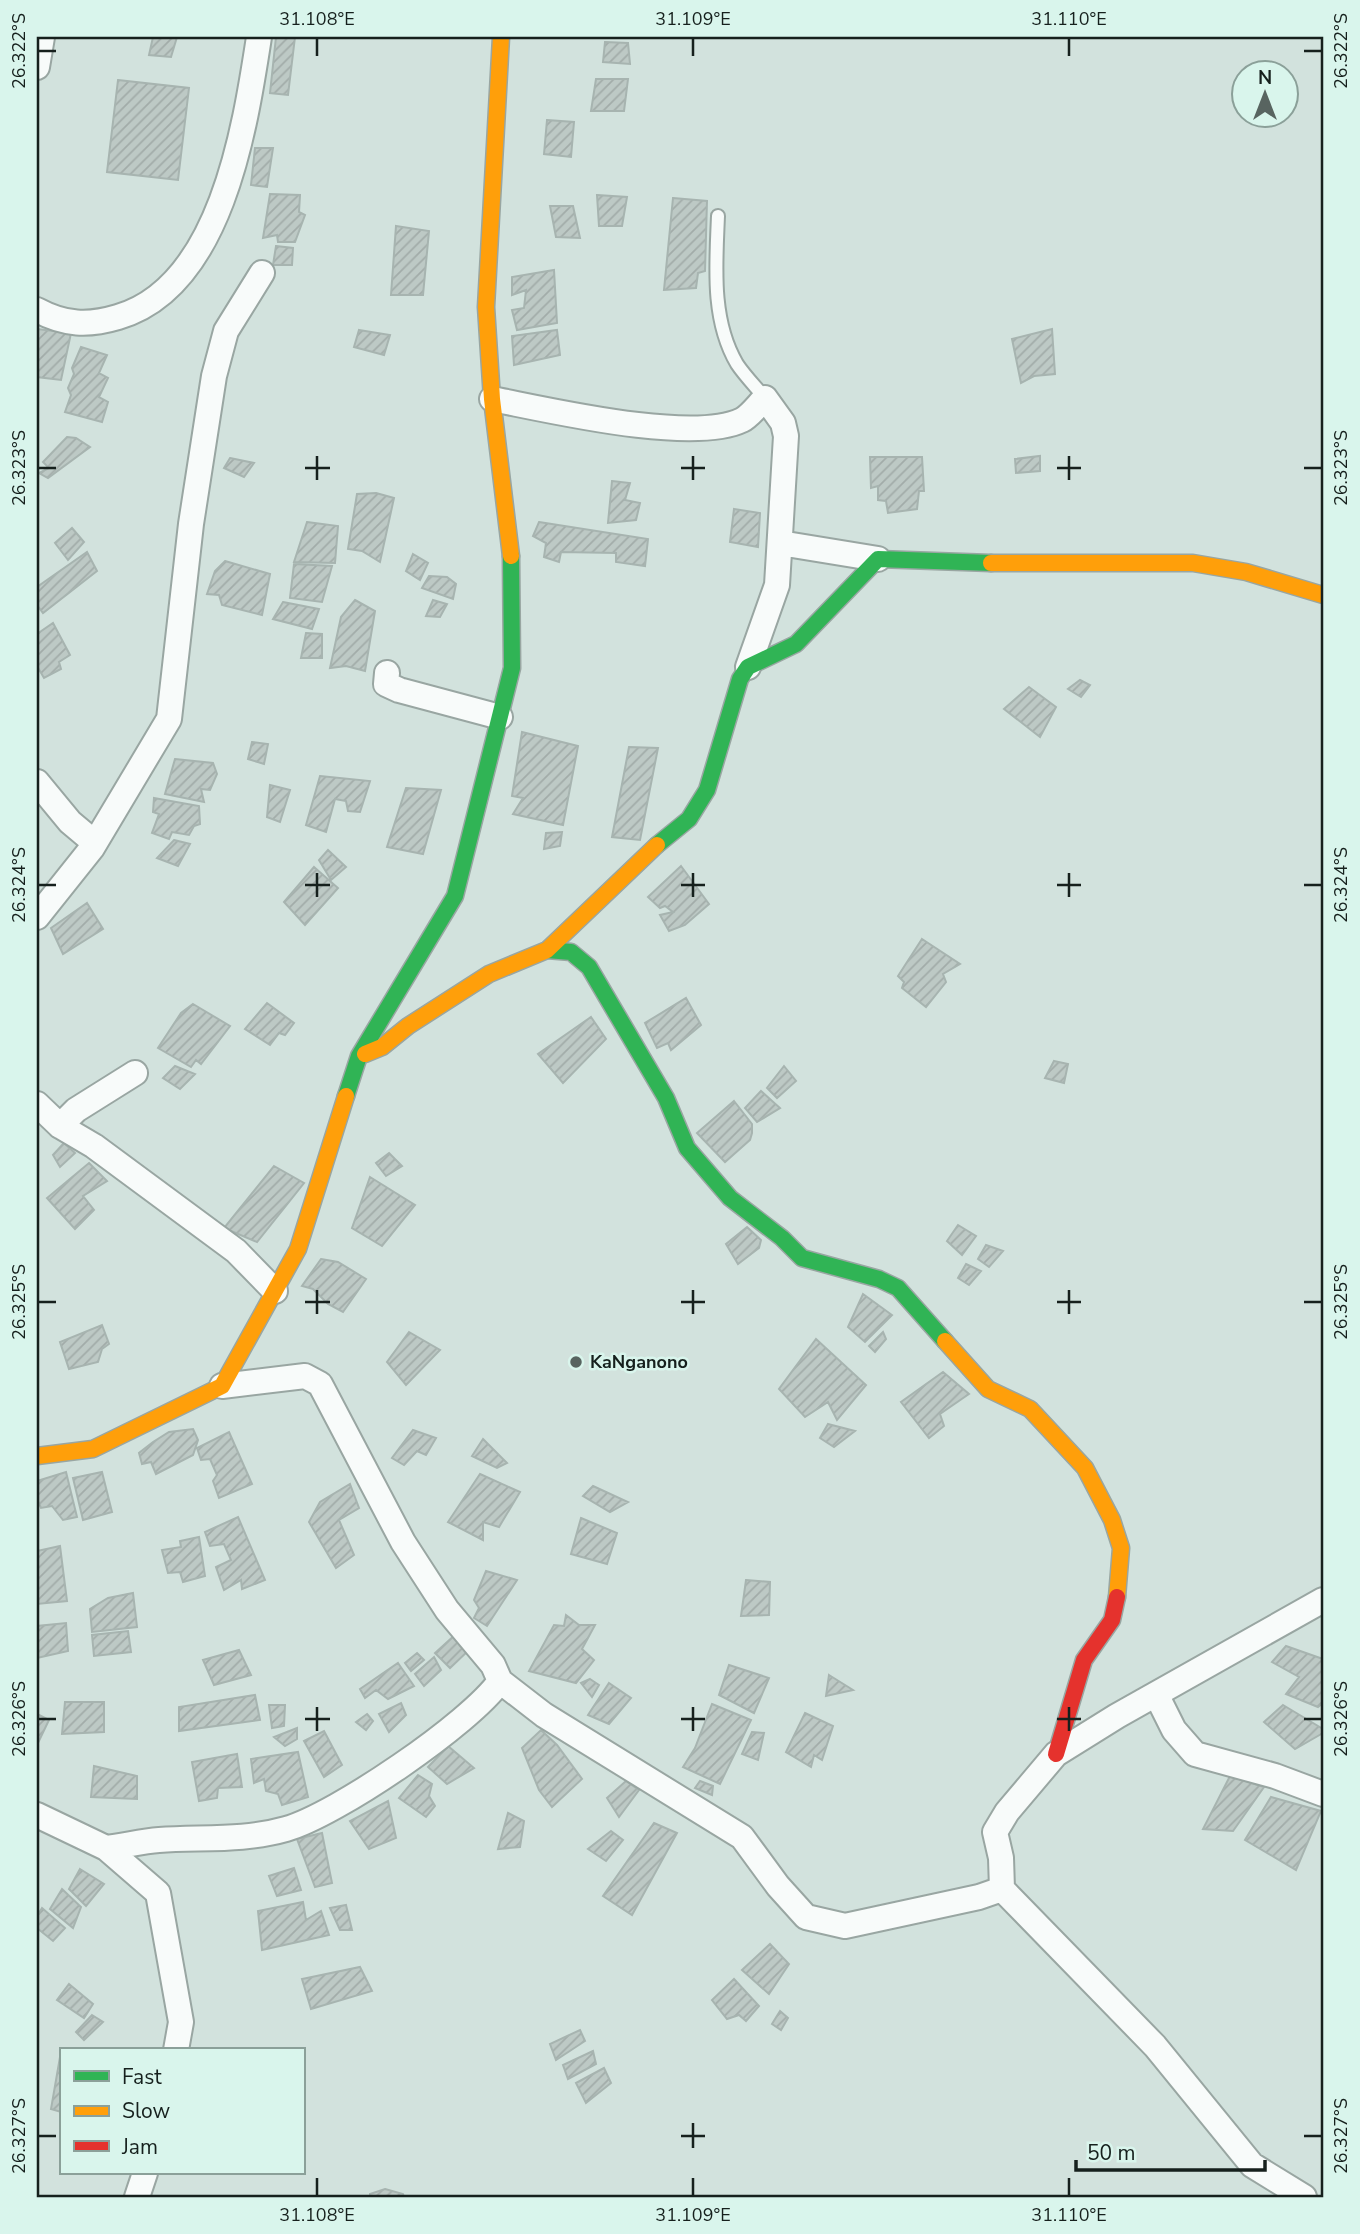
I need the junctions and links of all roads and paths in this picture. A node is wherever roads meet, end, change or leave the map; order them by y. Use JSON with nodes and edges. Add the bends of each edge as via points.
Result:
{"nodes":[{"id":1,"x":42,"y":37,"type":"edge"},
{"id":2,"x":259,"y":37,"type":"edge"},
{"id":3,"x":501,"y":37,"type":"edge"},
{"id":4,"x":37,"y":67,"type":"edge"},
{"id":5,"x":718,"y":216,"type":"dead end"},
{"id":6,"x":262,"y":273,"type":"dead end"},
{"id":7,"x":37,"y":310,"type":"edge"},
{"id":8,"x":765,"y":398,"type":"junction"},
{"id":9,"x":492,"y":399,"type":"junction"},
{"id":10,"x":780,"y":543,"type":"junction"},
{"id":11,"x":878,"y":559,"type":"junction"},
{"id":12,"x":1323,"y":595,"type":"edge"},
{"id":13,"x":748,"y":667,"type":"junction"},
{"id":14,"x":387,"y":673,"type":"dead end"},
{"id":15,"x":500,"y":717,"type":"junction"},
{"id":16,"x":37,"y":782,"type":"edge"},
{"id":17,"x":95,"y":843,"type":"junction"},
{"id":18,"x":37,"y":917,"type":"edge"},
{"id":19,"x":547,"y":950,"type":"junction"},
{"id":20,"x":359,"y":1056,"type":"junction"},
{"id":21,"x":135,"y":1073,"type":"dead end"},
{"id":22,"x":37,"y":1104,"type":"edge"},
{"id":23,"x":60,"y":1126,"type":"junction"},
{"id":24,"x":275,"y":1291,"type":"junction"},
{"id":25,"x":222,"y":1386,"type":"junction"},
{"id":26,"x":37,"y":1456,"type":"edge"},
{"id":27,"x":1323,"y":1600,"type":"edge"},
{"id":28,"x":500,"y":1681,"type":"junction"},
{"id":29,"x":1156,"y":1694,"type":"junction"},
{"id":30,"x":1056,"y":1754,"type":"junction"},
{"id":31,"x":1323,"y":1794,"type":"edge"},
{"id":32,"x":37,"y":1815,"type":"edge"},
{"id":33,"x":106,"y":1849,"type":"junction"},
{"id":34,"x":1002,"y":1889,"type":"junction"},
{"id":35,"x":176,"y":2048,"type":"edge"},
{"id":36,"x":145,"y":2174,"type":"edge"},
{"id":37,"x":137,"y":2197,"type":"edge"},
{"id":38,"x":1304,"y":2197,"type":"edge"}],
"edges":[{"from":1,"to":4,"type":"street"},
{"from":2,"to":7,"type":"street","via":[[250,98],[222,207],[174,285],[141,310],[90,325],[54,319]]},
{"from":3,"to":9,"type":"street","via":[[486,307]]},
{"from":5,"to":8,"type":"lane","via":[[720,323],[737,364]]},
{"from":6,"to":17,"type":"street","via":[[226,331],[215,376],[191,524],[169,719]]},
{"from":8,"to":9,"type":"street","via":[[744,419],[718,428],[653,426]]},
{"from":8,"to":10,"type":"street","via":[[783,423],[786,436]]},
{"from":9,"to":15,"type":"street","via":[[511,548],[512,668]]},
{"from":10,"to":11,"type":"street"},
{"from":10,"to":13,"type":"street","via":[[777,585]]},
{"from":11,"to":12,"type":"street","via":[[1184,563],[1252,573]]},
{"from":11,"to":13,"type":"street","via":[[796,644]]},
{"from":13,"to":19,"type":"street","via":[[740,679],[707,790],[689,819]]},
{"from":14,"to":15,"type":"street","via":[[386,684],[399,690]]},
{"from":15,"to":20,"type":"street","via":[[455,896]]},
{"from":16,"to":17,"type":"street","via":[[70,822]]},
{"from":17,"to":18,"type":"street"},
{"from":19,"to":20,"type":"street","via":[[489,974],[382,1047]]},
{"from":19,"to":30,"type":"street","via":[[571,952],[589,967],[666,1098],[687,1149],[730,1198],[802,1258],[898,1288],[988,1389],[1030,1409],[1085,1468],[1121,1548],[1119,1585],[1112,1620],[1084,1660]]},
{"from":20,"to":24,"type":"street","via":[[298,1249]]},
{"from":21,"to":23,"type":"street","via":[[76,1110]]},
{"from":22,"to":23,"type":"street"},
{"from":23,"to":24,"type":"street","via":[[236,1251]]},
{"from":24,"to":25,"type":"street"},
{"from":25,"to":26,"type":"street","via":[[93,1450]]},
{"from":25,"to":28,"type":"street","via":[[305,1376],[320,1384],[403,1542]]},
{"from":27,"to":29,"type":"street"},
{"from":28,"to":33,"type":"street","via":[[487,1699],[439,1738],[341,1802],[288,1828],[227,1840],[158,1840]]},
{"from":28,"to":34,"type":"street","via":[[544,1715],[742,1837],[806,1917],[845,1926]]},
{"from":29,"to":30,"type":"street"},
{"from":29,"to":31,"type":"street","via":[[1174,1730],[1195,1754]]},
{"from":30,"to":34,"type":"street","via":[[995,1832]]},
{"from":32,"to":33,"type":"street"},
{"from":33,"to":35,"type":"street","via":[[158,1893],[181,2021]]},
{"from":34,"to":38,"type":"street","via":[[1155,2046],[1252,2165]]},
{"from":36,"to":37,"type":"street"}]}
